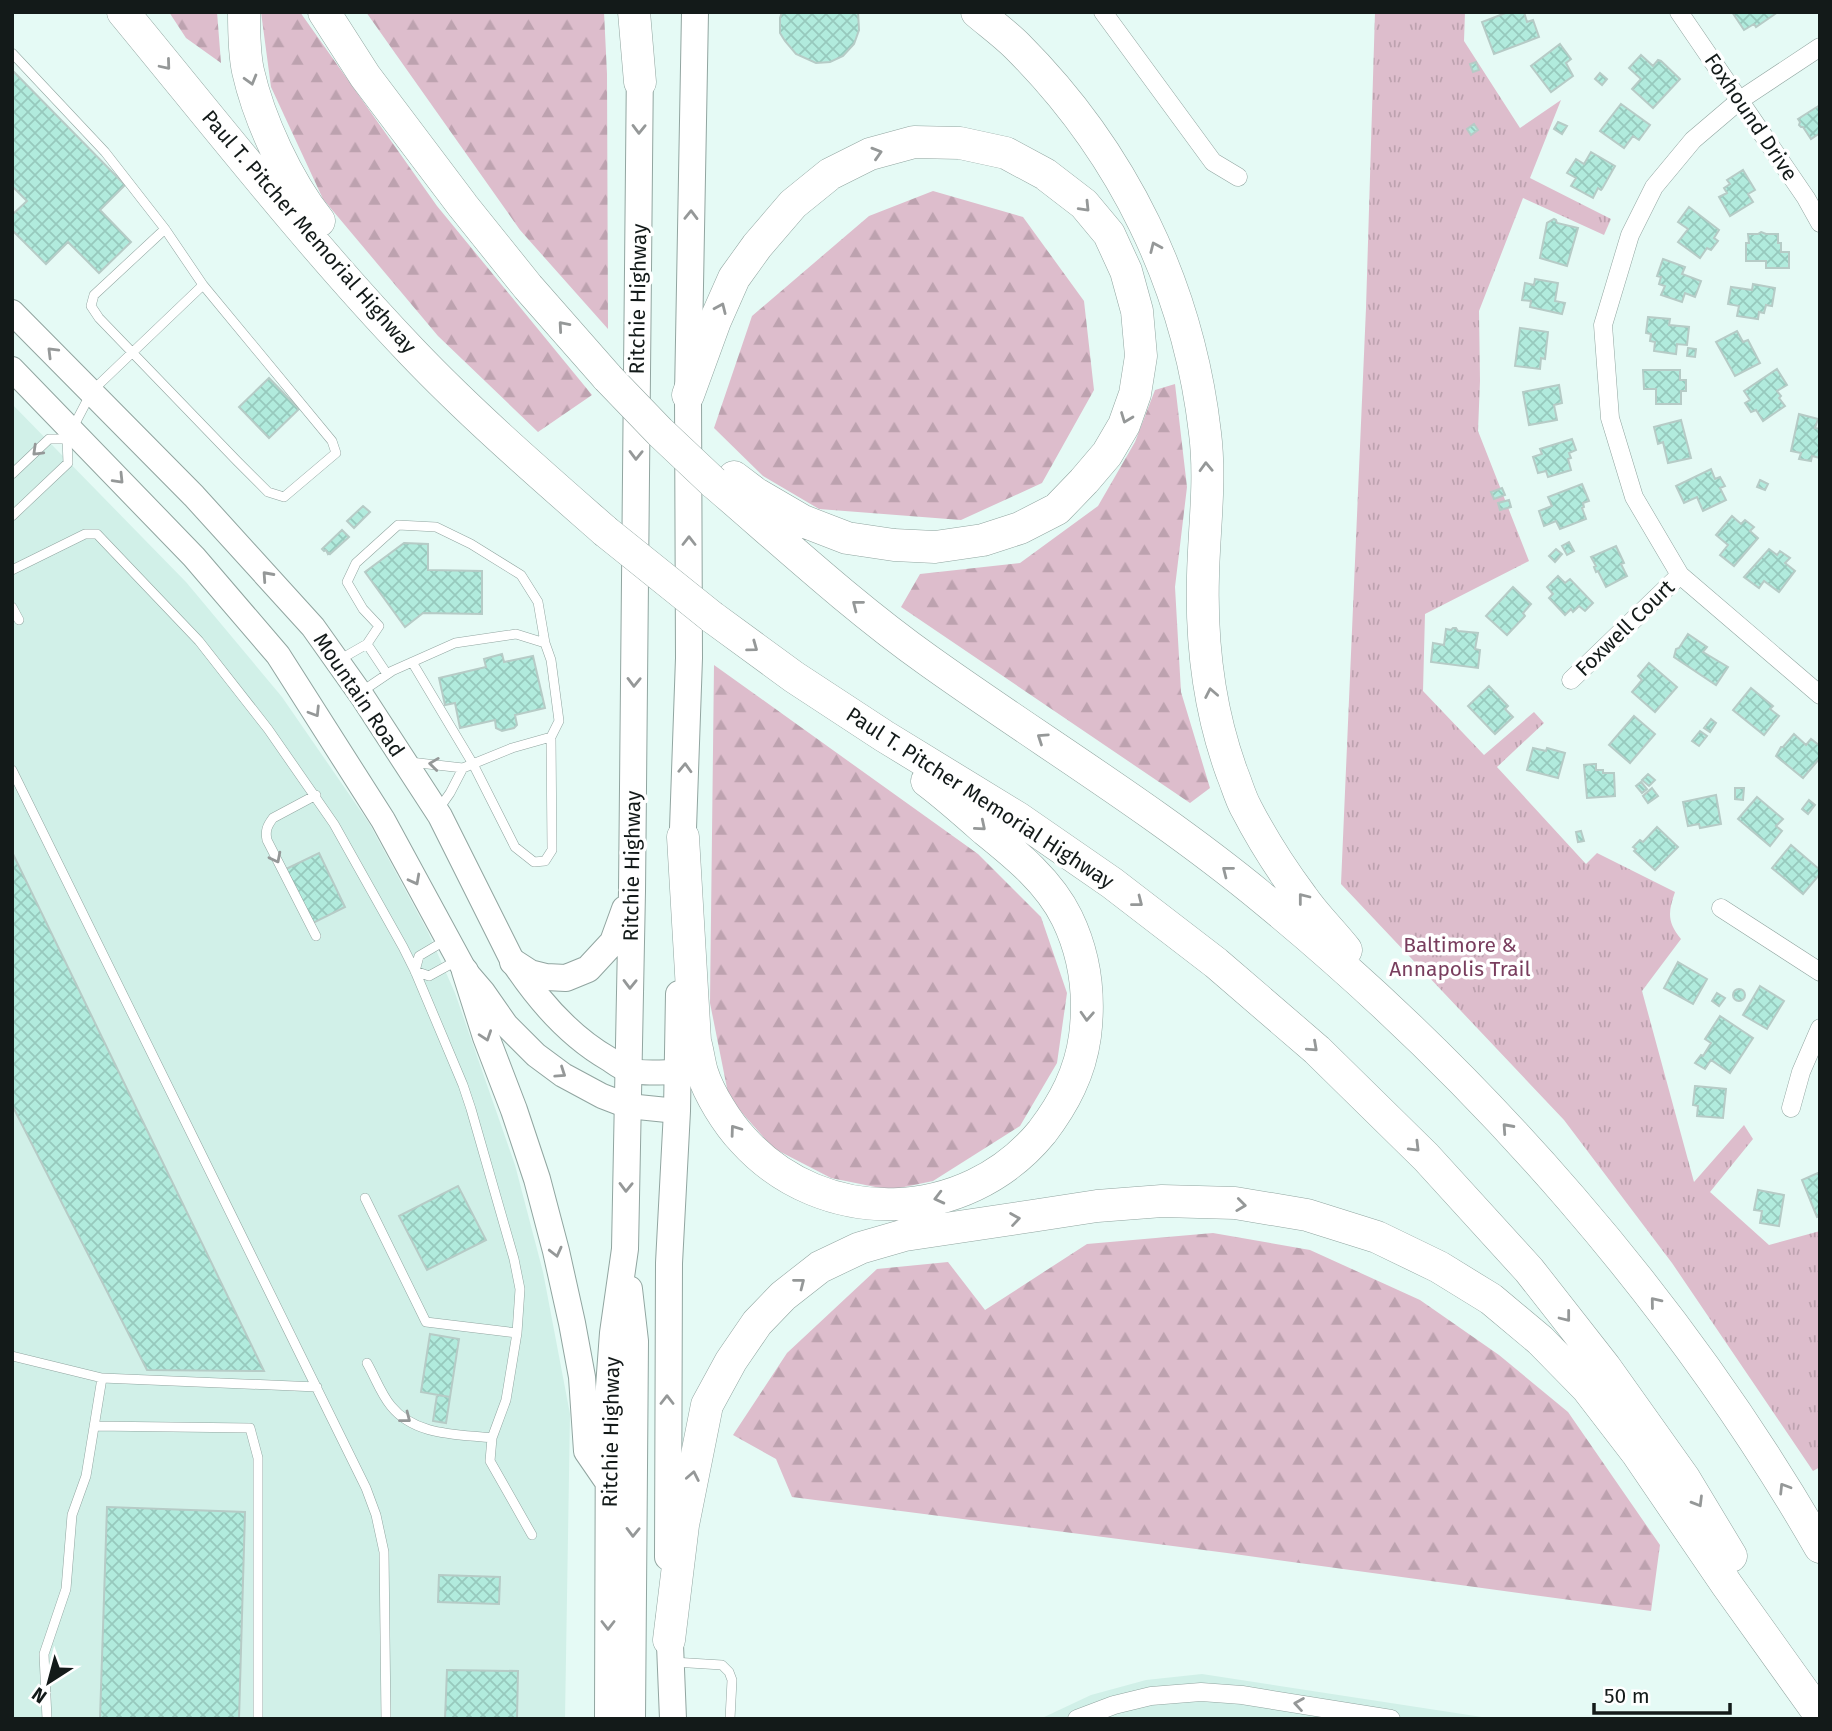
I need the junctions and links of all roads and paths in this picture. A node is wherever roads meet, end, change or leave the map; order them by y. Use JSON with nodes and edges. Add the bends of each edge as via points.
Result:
{"nodes":[{"id":1,"x":123,"y":12,"type":"edge"},
{"id":2,"x":244,"y":12,"type":"edge"},
{"id":3,"x":324,"y":12,"type":"edge"},
{"id":4,"x":345,"y":12,"type":"edge"},
{"id":5,"x":634,"y":12,"type":"edge"},
{"id":6,"x":640,"y":12,"type":"edge"},
{"id":7,"x":695,"y":12,"type":"edge"},
{"id":8,"x":977,"y":12,"type":"edge"},
{"id":9,"x":1103,"y":12,"type":"edge"},
{"id":10,"x":1679,"y":12,"type":"edge"},
{"id":11,"x":1820,"y":47,"type":"edge"},
{"id":12,"x":12,"y":53,"type":"edge"},
{"id":13,"x":640,"y":82,"type":"junction"},
{"id":14,"x":1740,"y":100,"type":"junction"},
{"id":15,"x":1238,"y":177,"type":"dead end"},
{"id":16,"x":463,"y":206,"type":"junction"},
{"id":17,"x":1820,"y":223,"type":"edge"},
{"id":18,"x":165,"y":229,"type":"junction"},
{"id":19,"x":203,"y":285,"type":"junction"},
{"id":20,"x":12,"y":312,"type":"edge"},
{"id":21,"x":132,"y":351,"type":"junction"},
{"id":22,"x":12,"y":369,"type":"edge"},
{"id":23,"x":92,"y":391,"type":"junction"},
{"id":24,"x":688,"y":395,"type":"junction"},
{"id":25,"x":69,"y":434,"type":"junction"},
{"id":26,"x":713,"y":471,"type":"junction"},
{"id":27,"x":12,"y":474,"type":"edge"},
{"id":28,"x":12,"y":516,"type":"edge"},
{"id":29,"x":605,"y":531,"type":"junction"},
{"id":30,"x":12,"y":570,"type":"edge"},
{"id":31,"x":1680,"y":575,"type":"junction"},
{"id":32,"x":12,"y":607,"type":"edge"},
{"id":33,"x":19,"y":620,"type":"dead end"},
{"id":34,"x":545,"y":643,"type":"junction"},
{"id":35,"x":367,"y":644,"type":"junction"},
{"id":36,"x":337,"y":662,"type":"junction"},
{"id":37,"x":412,"y":662,"type":"junction"},
{"id":38,"x":387,"y":674,"type":"junction"},
{"id":39,"x":794,"y":677,"type":"junction"},
{"id":40,"x":1571,"y":680,"type":"dead end"},
{"id":41,"x":359,"y":693,"type":"junction"},
{"id":42,"x":1820,"y":695,"type":"edge"},
{"id":43,"x":551,"y":737,"type":"junction"},
{"id":44,"x":404,"y":761,"type":"junction"},
{"id":45,"x":473,"y":764,"type":"junction"},
{"id":46,"x":463,"y":768,"type":"junction"},
{"id":47,"x":12,"y":770,"type":"edge"},
{"id":48,"x":316,"y":795,"type":"junction"},
{"id":49,"x":437,"y":811,"type":"junction"},
{"id":50,"x":683,"y":836,"type":"junction"},
{"id":51,"x":632,"y":891,"type":"junction"},
{"id":52,"x":1721,"y":908,"type":"dead end"},
{"id":53,"x":316,"y":936,"type":"dead end"},
{"id":54,"x":457,"y":957,"type":"junction"},
{"id":55,"x":513,"y":962,"type":"junction"},
{"id":56,"x":415,"y":971,"type":"junction"},
{"id":57,"x":1820,"y":972,"type":"edge"},
{"id":58,"x":1408,"y":1027,"type":"junction"},
{"id":59,"x":1820,"y":1028,"type":"edge"},
{"id":60,"x":628,"y":1071,"type":"junction"},
{"id":61,"x":677,"y":1072,"type":"junction"},
{"id":62,"x":628,"y":1106,"type":"junction"},
{"id":63,"x":1791,"y":1108,"type":"dead end"},
{"id":64,"x":677,"y":1111,"type":"junction"},
{"id":65,"x":365,"y":1198,"type":"dead end"},
{"id":66,"x":625,"y":1249,"type":"junction"},
{"id":67,"x":517,"y":1333,"type":"junction"},
{"id":68,"x":12,"y":1356,"type":"edge"},
{"id":69,"x":368,"y":1363,"type":"dead end"},
{"id":70,"x":102,"y":1378,"type":"junction"},
{"id":71,"x":317,"y":1387,"type":"junction"},
{"id":72,"x":94,"y":1426,"type":"junction"},
{"id":73,"x":492,"y":1438,"type":"junction"},
{"id":74,"x":609,"y":1483,"type":"junction"},
{"id":75,"x":532,"y":1535,"type":"dead end"},
{"id":76,"x":1820,"y":1547,"type":"edge"},
{"id":77,"x":670,"y":1651,"type":"junction"},
{"id":78,"x":1820,"y":1707,"type":"edge"},
{"id":79,"x":1820,"y":1715,"type":"edge"},
{"id":80,"x":47,"y":1719,"type":"edge"},
{"id":81,"x":258,"y":1719,"type":"edge"},
{"id":82,"x":386,"y":1719,"type":"edge"},
{"id":83,"x":608,"y":1719,"type":"edge"},
{"id":84,"x":632,"y":1719,"type":"edge"},
{"id":85,"x":673,"y":1719,"type":"edge"},
{"id":86,"x":730,"y":1719,"type":"edge"},
{"id":87,"x":1077,"y":1719,"type":"edge"},
{"id":88,"x":1391,"y":1719,"type":"edge"}],
"edges":[{"from":1,"to":29,"type":"highway","name":"Paul T. Pitcher Memorial Highway","one_way":true,"via":[[331,263],[411,351]]},
{"from":2,"to":29,"type":"highway","one_way":true,"via":[[248,70],[260,111],[282,163],[311,211],[492,417]]},
{"from":3,"to":16,"type":"highway","via":[[365,76]]},
{"from":4,"to":16,"type":"highway"},
{"from":5,"to":13,"type":"highway"},
{"from":6,"to":13,"type":"main road","name":"Ritchie Highway"},
{"from":24,"to":7,"type":"main road","one_way":true},
{"from":58,"to":8,"type":"highway","one_way":true,"via":[[1272,853],[1245,806],[1224,750],[1209,688],[1203,629],[1205,435],[1197,379],[1163,264],[1135,203],[1098,141],[1016,44]]},
{"from":9,"to":15,"type":"street","via":[[1213,162]]},
{"from":10,"to":14,"type":"street","name":"Foxhound Drive"},
{"from":11,"to":14,"type":"street"},
{"from":12,"to":18,"type":"lane","via":[[105,152]]},
{"from":13,"to":51,"type":"main road","name":"Ritchie Highway","one_way":true},
{"from":14,"to":17,"type":"street","name":"Foxhound Drive"},
{"from":14,"to":31,"type":"street","via":[[1693,140],[1654,187],[1630,235],[1603,325],[1610,418],[1630,484]]},
{"from":26,"to":16,"type":"highway","one_way":true,"bridge":true,"via":[[660,432],[608,378]]},
{"from":18,"to":19,"type":"lane"},
{"from":18,"to":21,"type":"lane","via":[[94,295],[91,306]]},
{"from":19,"to":21,"type":"lane"},
{"from":19,"to":21,"type":"lane","via":[[331,441],[336,453],[284,497],[268,492]]},
{"from":23,"to":20,"type":"main road","name":"Mountain Road","one_way":true},
{"from":21,"to":23,"type":"lane"},
{"from":22,"to":25,"type":"main road"},
{"from":23,"to":25,"type":"lane"},
{"from":36,"to":23,"type":"main road","name":"Mountain Road","one_way":true,"via":[[313,627]]},
{"from":24,"to":26,"type":"highway","one_way":true,"via":[[734,278],[757,246],[793,204],[830,174],[881,151],[914,142],[960,143],[1006,153],[1045,174],[1084,204],[1109,234],[1126,271],[1137,311],[1141,356],[1124,425],[1107,454],[1057,509],[1020,528],[984,540],[935,547],[847,537],[803,520]]},
{"from":50,"to":24,"type":"main road","one_way":true,"via":[[689,658]]},
{"from":25,"to":27,"type":"lane","one_way":true,"via":[[48,439]]},
{"from":25,"to":28,"type":"lane","via":[[68,463]]},
{"from":25,"to":54,"type":"main road","one_way":true,"via":[[194,557],[278,655],[383,820]]},
{"from":58,"to":26,"type":"highway","one_way":true,"via":[[1264,899],[1158,818],[927,660],[848,598]]},
{"from":29,"to":39,"type":"highway","name":"Paul T. Pitcher Memorial Highway","one_way":true,"bridge":true},
{"from":30,"to":48,"type":"lane","via":[[85,534],[97,534],[199,641]]},
{"from":31,"to":40,"type":"street","name":"Foxwell Court"},
{"from":31,"to":42,"type":"street"},
{"from":32,"to":33,"type":"lane"},
{"from":34,"to":35,"type":"lane","via":[[538,602],[521,575],[436,527],[398,525],[356,563],[347,582],[379,626]]},
{"from":34,"to":37,"type":"lane","via":[[516,634],[454,643]]},
{"from":34,"to":43,"type":"lane","via":[[559,721]]},
{"from":35,"to":36,"type":"lane"},
{"from":35,"to":38,"type":"lane"},
{"from":36,"to":41,"type":"main road","name":"Mountain Road"},
{"from":37,"to":38,"type":"lane"},
{"from":37,"to":45,"type":"lane"},
{"from":38,"to":41,"type":"lane"},
{"from":39,"to":50,"type":"highway","one_way":true,"via":[[1018,857],[1048,888],[1066,916],[1086,982],[1084,1046],[1057,1112],[1033,1143],[975,1186],[902,1205],[832,1196],[800,1184],[765,1161],[726,1118],[703,1074],[695,1041]]},
{"from":39,"to":78,"type":"highway","name":"Paul T. Pitcher Memorial Highway","one_way":true,"via":[[1112,883],[1216,963],[1317,1050],[1426,1157],[1529,1270],[1605,1367],[1684,1478]]},
{"from":41,"to":44,"type":"main road","name":"Mountain Road"},
{"from":43,"to":45,"type":"lane"},
{"from":43,"to":45,"type":"lane","via":[[552,850],[545,861],[534,862],[515,847]]},
{"from":46,"to":44,"type":"lane","one_way":true},
{"from":44,"to":49,"type":"main road","name":"Mountain Road"},
{"from":45,"to":46,"type":"lane"},
{"from":46,"to":49,"type":"lane"},
{"from":47,"to":71,"type":"lane"},
{"from":48,"to":53,"type":"lane","one_way":true,"via":[[273,818],[266,832]]},
{"from":48,"to":56,"type":"lane"},
{"from":49,"to":55,"type":"main road","name":"Mountain Road"},
{"from":50,"to":61,"type":"main road"},
{"from":51,"to":55,"type":"main road","via":[[613,942],[588,969],[566,978],[546,977]]},
{"from":51,"to":60,"type":"main road","name":"Ritchie Highway","one_way":true},
{"from":52,"to":57,"type":"street"},
{"from":54,"to":56,"type":"lane","via":[[429,976]]},
{"from":54,"to":56,"type":"lane","via":[[419,956]]},
{"from":54,"to":62,"type":"main road","one_way":true,"via":[[506,1025],[536,1055],[583,1087]]},
{"from":54,"to":74,"type":"main road","one_way":true,"via":[[537,1179],[582,1377],[587,1451]]},
{"from":55,"to":60,"type":"main road","name":"Mountain Road","via":[[564,1026]]},
{"from":56,"to":67,"type":"lane","via":[[463,1085],[514,1259],[520,1289]]},
{"from":76,"to":58,"type":"highway","one_way":true,"via":[[1744,1424],[1664,1314],[1585,1215],[1481,1098]]},
{"from":59,"to":63,"type":"street"},
{"from":60,"to":61,"type":"main road","name":"Mountain Road"},
{"from":60,"to":62,"type":"main road","name":"Ritchie Highway"},
{"from":61,"to":64,"type":"main road"},
{"from":62,"to":64,"type":"main road"},
{"from":62,"to":66,"type":"main road","name":"Ritchie Highway","one_way":true},
{"from":77,"to":64,"type":"main road","one_way":true,"via":[[667,1391]]},
{"from":65,"to":67,"type":"lane","via":[[426,1322]]},
{"from":66,"to":74,"type":"main road","name":"Ritchie Highway","via":[[609,1387]]},
{"from":66,"to":84,"type":"main road","one_way":true,"via":[[635,1342]]},
{"from":67,"to":73,"type":"lane","via":[[506,1400]]},
{"from":68,"to":70,"type":"lane"},
{"from":69,"to":73,"type":"lane","one_way":true,"via":[[391,1406],[409,1422],[424,1430]]},
{"from":70,"to":71,"type":"lane"},
{"from":70,"to":72,"type":"lane"},
{"from":71,"to":82,"type":"lane","via":[[366,1488],[381,1534],[386,1571]]},
{"from":72,"to":80,"type":"lane","via":[[86,1476],[72,1515],[66,1588],[44,1654]]},
{"from":72,"to":81,"type":"lane","via":[[250,1428],[258,1458]]},
{"from":73,"to":75,"type":"lane","via":[[490,1461]]},
{"from":74,"to":83,"type":"main road","name":"Ritchie Highway","one_way":true},
{"from":77,"to":79,"type":"highway","one_way":true,"via":[[683,1525],[707,1405],[757,1323],[783,1296],[820,1267],[860,1248],[918,1233],[1097,1206],[1162,1201],[1236,1203],[1307,1215],[1377,1237],[1491,1299],[1540,1340],[1587,1388],[1637,1453]]},
{"from":77,"to":85,"type":"main road"},
{"from":77,"to":86,"type":"lane","via":[[722,1665],[729,1672]]},
{"from":88,"to":87,"type":"street","one_way":true,"via":[[1201,1692],[1151,1696]]}]}
